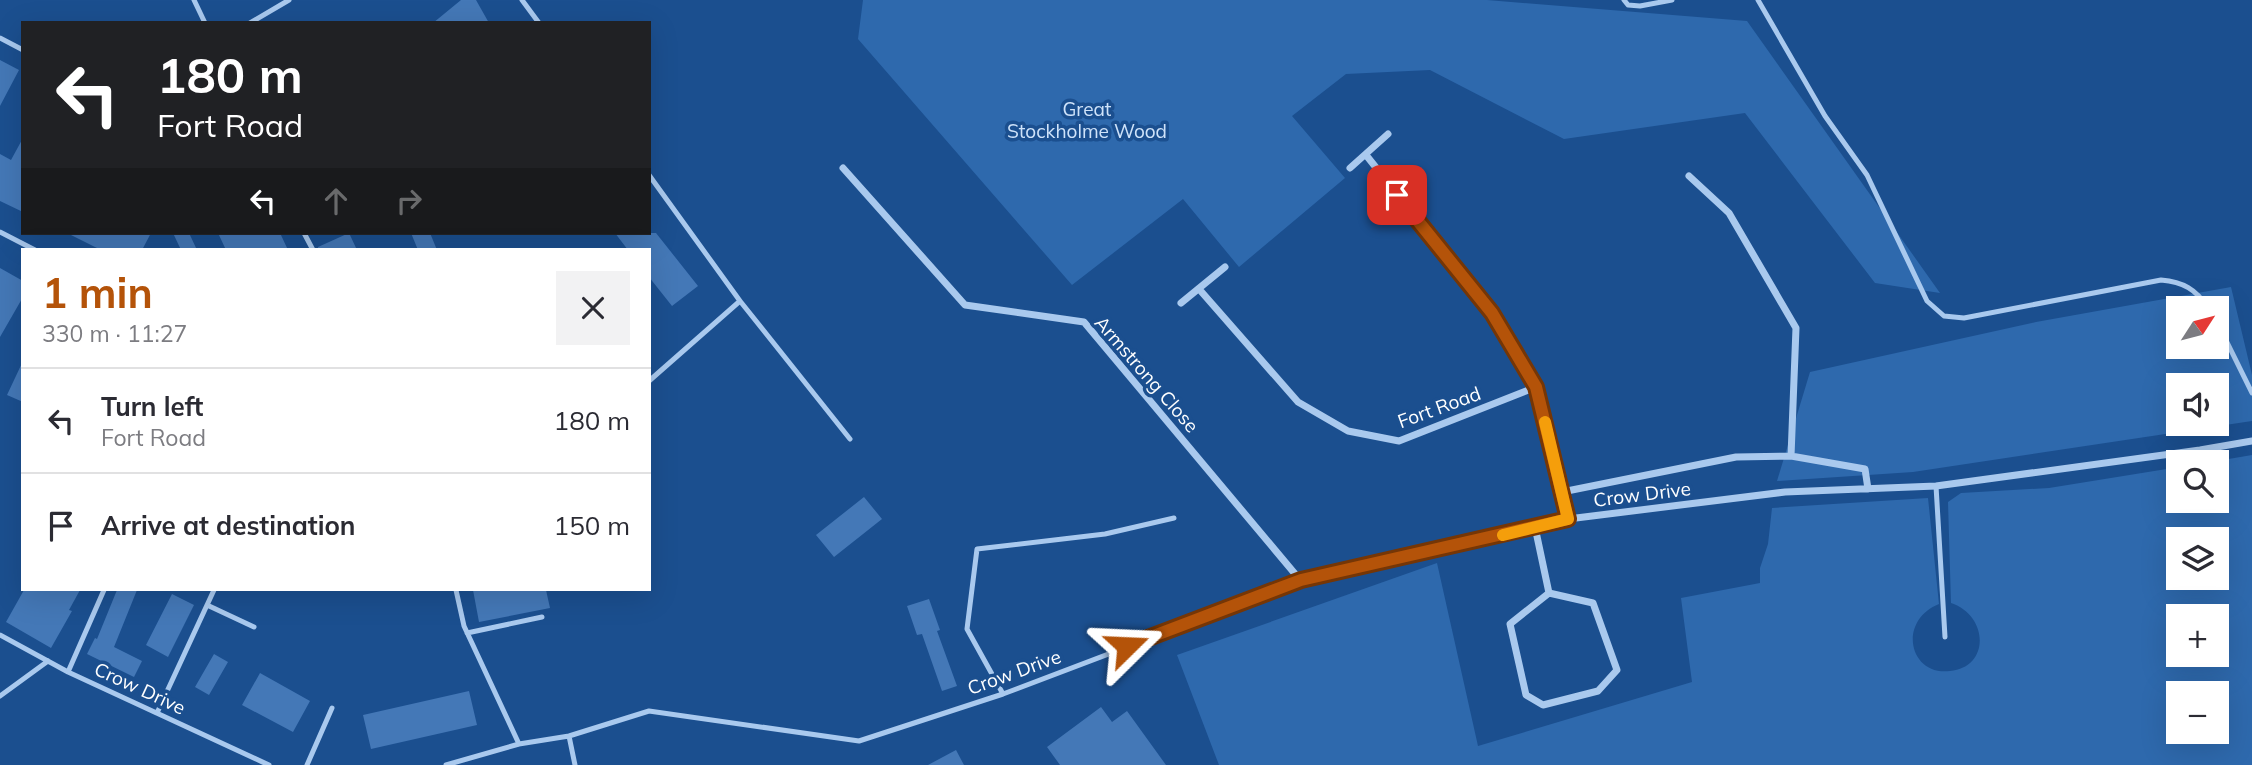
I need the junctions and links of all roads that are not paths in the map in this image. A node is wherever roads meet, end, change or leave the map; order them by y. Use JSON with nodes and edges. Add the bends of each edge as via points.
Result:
{"nodes":[{"id":1,"x":194,"y":0,"type":"edge"},
{"id":2,"x":289,"y":0,"type":"edge"},
{"id":3,"x":522,"y":0,"type":"edge"},
{"id":4,"x":1624,"y":0,"type":"edge"},
{"id":5,"x":1672,"y":0,"type":"edge"},
{"id":6,"x":1758,"y":0,"type":"edge"},
{"id":7,"x":204,"y":21,"type":"edge"},
{"id":8,"x":253,"y":21,"type":"edge"},
{"id":9,"x":538,"y":21,"type":"edge"},
{"id":10,"x":0,"y":38,"type":"edge"},
{"id":11,"x":21,"y":49,"type":"edge"},
{"id":12,"x":1388,"y":134,"type":"dead end"},
{"id":13,"x":1366,"y":155,"type":"junction"},
{"id":14,"x":843,"y":168,"type":"dead end"},
{"id":15,"x":1350,"y":168,"type":"dead end"},
{"id":16,"x":1689,"y":176,"type":"dead end"},
{"id":17,"x":651,"y":178,"type":"edge"},
{"id":18,"x":0,"y":232,"type":"edge"},
{"id":19,"x":31,"y":248,"type":"edge"},
{"id":20,"x":1226,"y":267,"type":"dead end"},
{"id":21,"x":1199,"y":289,"type":"junction"},
{"id":22,"x":2199,"y":296,"type":"edge"},
{"id":23,"x":740,"y":301,"type":"junction"},
{"id":24,"x":1181,"y":303,"type":"dead end"},
{"id":25,"x":2230,"y":348,"type":"edge"},
{"id":26,"x":651,"y":379,"type":"edge"},
{"id":27,"x":1536,"y":387,"type":"junction"},
{"id":28,"x":2252,"y":393,"type":"edge"},
{"id":29,"x":850,"y":439,"type":"dead end"},
{"id":30,"x":2252,"y":441,"type":"edge"},
{"id":31,"x":1791,"y":456,"type":"junction"},
{"id":32,"x":1936,"y":486,"type":"junction"},
{"id":33,"x":1868,"y":489,"type":"junction"},
{"id":34,"x":1562,"y":492,"type":"junction"},
{"id":35,"x":1174,"y":518,"type":"dead end"},
{"id":36,"x":1568,"y":519,"type":"junction"},
{"id":37,"x":1535,"y":527,"type":"junction"},
{"id":38,"x":1301,"y":580,"type":"junction"},
{"id":39,"x":104,"y":591,"type":"edge"},
{"id":40,"x":214,"y":591,"type":"edge"},
{"id":41,"x":456,"y":591,"type":"edge"},
{"id":42,"x":1549,"y":593,"type":"junction"},
{"id":43,"x":207,"y":605,"type":"junction"},
{"id":44,"x":542,"y":617,"type":"dead end"},
{"id":45,"x":254,"y":627,"type":"dead end"},
{"id":46,"x":467,"y":633,"type":"junction"},
{"id":47,"x":0,"y":635,"type":"edge"},
{"id":48,"x":1945,"y":637,"type":"dead end"},
{"id":49,"x":48,"y":661,"type":"junction"},
{"id":50,"x":68,"y":672,"type":"junction"},
{"id":51,"x":1003,"y":694,"type":"junction"},
{"id":52,"x":0,"y":696,"type":"edge"},
{"id":53,"x":332,"y":708,"type":"dead end"},
{"id":54,"x":157,"y":713,"type":"junction"},
{"id":55,"x":569,"y":736,"type":"junction"},
{"id":56,"x":519,"y":744,"type":"junction"},
{"id":57,"x":268,"y":765,"type":"edge"},
{"id":58,"x":307,"y":765,"type":"edge"},
{"id":59,"x":446,"y":765,"type":"edge"},
{"id":60,"x":575,"y":765,"type":"edge"}],
"edges":[{"from":1,"to":7,"type":"lane"},
{"from":2,"to":8,"type":"lane"},
{"from":3,"to":9,"type":"lane"},
{"from":4,"to":5,"type":"lane","via":[[1640,6]]},
{"from":6,"to":22,"type":"lane","via":[[1825,116],[1867,175],[1927,301],[1944,316],[1964,318],[2161,280],[2178,281]]},
{"from":10,"to":11,"type":"lane"},
{"from":12,"to":13,"type":"street"},
{"from":13,"to":15,"type":"street"},
{"from":13,"to":27,"type":"street","via":[[1492,313]]},
{"from":14,"to":38,"type":"street","name":"Armstrong Close","via":[[965,305],[1084,322]]},
{"from":16,"to":31,"type":"street","via":[[1729,213],[1796,328]]},
{"from":17,"to":23,"type":"lane"},
{"from":18,"to":19,"type":"lane"},
{"from":20,"to":21,"type":"street"},
{"from":21,"to":24,"type":"street"},
{"from":21,"to":27,"type":"street","name":"Fort Road","via":[[1297,401],[1348,431],[1399,441]]},
{"from":23,"to":26,"type":"lane"},
{"from":23,"to":29,"type":"lane"},
{"from":25,"to":28,"type":"lane"},
{"from":27,"to":34,"type":"street"},
{"from":30,"to":32,"type":"street","name":"Crow Drive"},
{"from":31,"to":33,"type":"street","via":[[1865,469]]},
{"from":31,"to":34,"type":"street","via":[[1736,457]]},
{"from":32,"to":33,"type":"street","name":"Crow Drive"},
{"from":32,"to":48,"type":"lane"},
{"from":33,"to":36,"type":"street","name":"Crow Drive","via":[[1785,492]]},
{"from":34,"to":36,"type":"street"},
{"from":35,"to":51,"type":"lane","via":[[1105,534],[977,548],[967,629]]},
{"from":36,"to":37,"type":"street","name":"Crow Drive"},
{"from":37,"to":38,"type":"street","name":"Crow Drive"},
{"from":37,"to":42,"type":"street"},
{"from":38,"to":51,"type":"lane","name":"Crow Drive"},
{"from":39,"to":50,"type":"lane"},
{"from":40,"to":43,"type":"lane"},
{"from":41,"to":46,"type":"lane"},
{"from":42,"to":42,"type":"street","via":[[1510,624],[1526,695],[1543,705],[1598,691],[1617,670],[1592,603]]},
{"from":43,"to":45,"type":"lane"},
{"from":43,"to":54,"type":"lane"},
{"from":44,"to":46,"type":"lane"},
{"from":46,"to":56,"type":"lane"},
{"from":47,"to":49,"type":"lane","name":"Crow Drive"},
{"from":49,"to":50,"type":"lane","name":"Crow Drive"},
{"from":49,"to":52,"type":"lane"},
{"from":50,"to":54,"type":"lane","name":"Crow Drive"},
{"from":51,"to":55,"type":"lane","name":"Crow Drive","via":[[859,741],[649,711]]},
{"from":53,"to":58,"type":"lane"},
{"from":54,"to":57,"type":"lane","name":"Crow Drive"},
{"from":55,"to":56,"type":"lane","name":"Crow Drive"},
{"from":55,"to":60,"type":"lane"},
{"from":56,"to":59,"type":"lane","name":"Crow Drive"}]}
